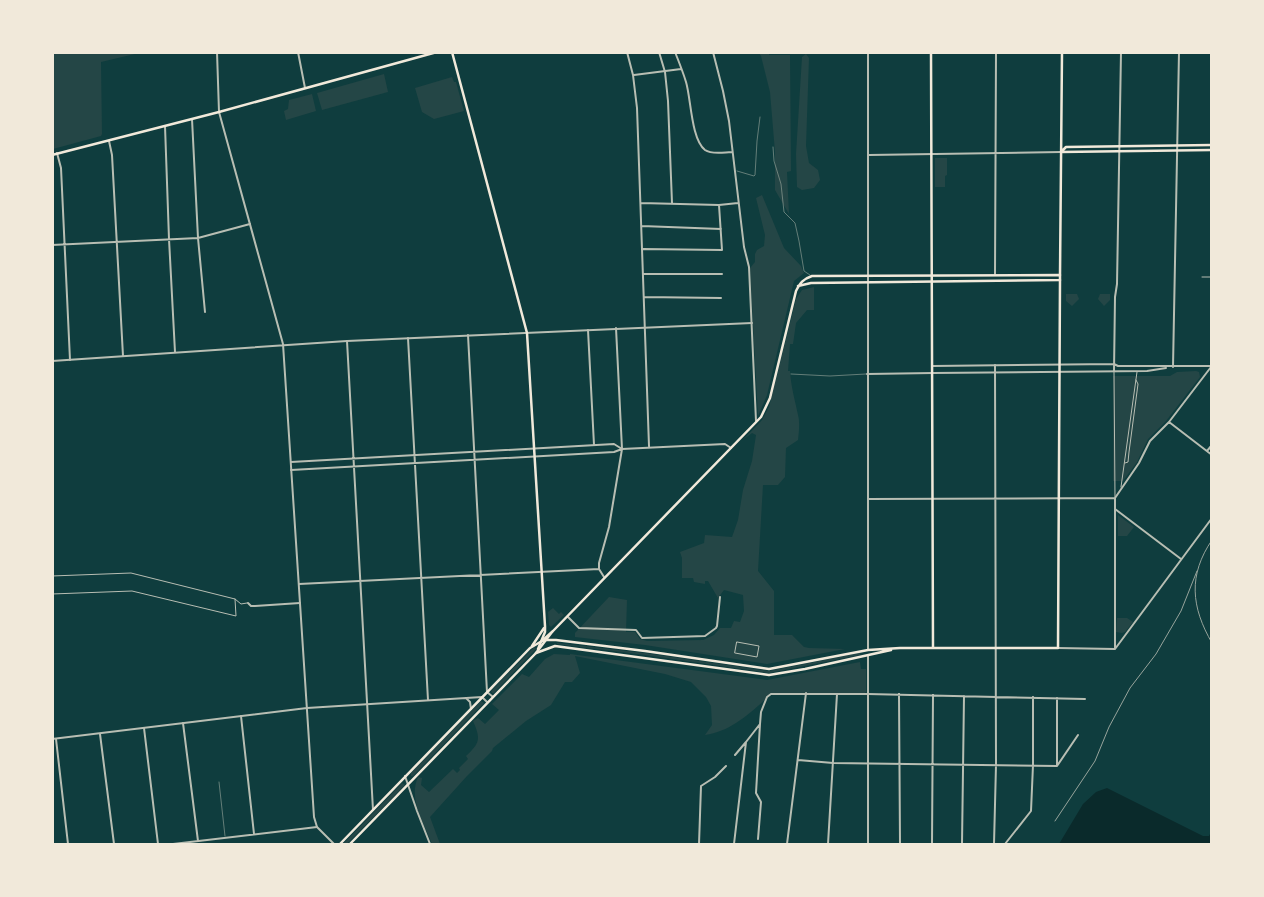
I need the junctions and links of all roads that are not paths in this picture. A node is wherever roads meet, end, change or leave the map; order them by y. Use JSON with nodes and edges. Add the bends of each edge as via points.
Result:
{"nodes":[{"id":1,"x":217,"y":52,"type":"edge"},
{"id":2,"x":298,"y":52,"type":"edge"},
{"id":3,"x":437,"y":52,"type":"edge"},
{"id":4,"x":452,"y":52,"type":"edge"},
{"id":5,"x":627,"y":52,"type":"edge"},
{"id":6,"x":659,"y":52,"type":"edge"},
{"id":7,"x":676,"y":52,"type":"edge"},
{"id":8,"x":713,"y":52,"type":"edge"},
{"id":9,"x":868,"y":52,"type":"edge"},
{"id":10,"x":931,"y":52,"type":"edge"},
{"id":11,"x":996,"y":52,"type":"edge"},
{"id":12,"x":1062,"y":52,"type":"edge"},
{"id":13,"x":1121,"y":52,"type":"edge"},
{"id":14,"x":1179,"y":52,"type":"edge"},
{"id":15,"x":681,"y":70,"type":"junction"},
{"id":16,"x":665,"y":72,"type":"junction"},
{"id":17,"x":633,"y":75,"type":"junction"},
{"id":18,"x":305,"y":88,"type":"junction"},
{"id":19,"x":219,"y":112,"type":"junction"},
{"id":20,"x":760,"y":117,"type":"dead end"},
{"id":21,"x":192,"y":119,"type":"junction"},
{"id":22,"x":165,"y":126,"type":"junction"},
{"id":23,"x":108,"y":140,"type":"junction"},
{"id":24,"x":1212,"y":145,"type":"edge"},
{"id":25,"x":1119,"y":146,"type":"junction"},
{"id":26,"x":1177,"y":146,"type":"junction"},
{"id":27,"x":773,"y":147,"type":"dead end"},
{"id":28,"x":1177,"y":150,"type":"junction"},
{"id":29,"x":1212,"y":150,"type":"edge"},
{"id":30,"x":1119,"y":151,"type":"junction"},
{"id":31,"x":732,"y":152,"type":"junction"},
{"id":32,"x":1061,"y":152,"type":"junction"},
{"id":33,"x":57,"y":153,"type":"junction"},
{"id":34,"x":932,"y":154,"type":"junction"},
{"id":35,"x":995,"y":154,"type":"junction"},
{"id":36,"x":52,"y":155,"type":"edge"},
{"id":37,"x":868,"y":155,"type":"junction"},
{"id":38,"x":735,"y":170,"type":"junction"},
{"id":39,"x":641,"y":203,"type":"junction"},
{"id":40,"x":672,"y":203,"type":"junction"},
{"id":41,"x":739,"y":204,"type":"junction"},
{"id":42,"x":719,"y":205,"type":"junction"},
{"id":43,"x":250,"y":224,"type":"junction"},
{"id":44,"x":642,"y":226,"type":"junction"},
{"id":45,"x":721,"y":229,"type":"junction"},
{"id":46,"x":198,"y":238,"type":"junction"},
{"id":47,"x":169,"y":239,"type":"junction"},
{"id":48,"x":117,"y":242,"type":"junction"},
{"id":49,"x":64,"y":244,"type":"junction"},
{"id":50,"x":52,"y":245,"type":"edge"},
{"id":51,"x":642,"y":249,"type":"junction"},
{"id":52,"x":643,"y":274,"type":"junction"},
{"id":53,"x":722,"y":274,"type":"dead end"},
{"id":54,"x":995,"y":274,"type":"junction"},
{"id":55,"x":1060,"y":274,"type":"junction"},
{"id":56,"x":932,"y":275,"type":"junction"},
{"id":57,"x":812,"y":276,"type":"junction"},
{"id":58,"x":867,"y":276,"type":"junction"},
{"id":59,"x":1202,"y":277,"type":"dead end"},
{"id":60,"x":1212,"y":277,"type":"edge"},
{"id":61,"x":996,"y":280,"type":"junction"},
{"id":62,"x":1060,"y":280,"type":"junction"},
{"id":63,"x":867,"y":282,"type":"junction"},
{"id":64,"x":932,"y":282,"type":"junction"},
{"id":65,"x":798,"y":286,"type":"junction"},
{"id":66,"x":644,"y":297,"type":"junction"},
{"id":67,"x":722,"y":298,"type":"dead end"},
{"id":68,"x":205,"y":312,"type":"dead end"},
{"id":69,"x":752,"y":323,"type":"junction"},
{"id":70,"x":644,"y":327,"type":"junction"},
{"id":71,"x":616,"y":328,"type":"junction"},
{"id":72,"x":588,"y":330,"type":"junction"},
{"id":73,"x":527,"y":333,"type":"junction"},
{"id":74,"x":468,"y":335,"type":"junction"},
{"id":75,"x":408,"y":338,"type":"junction"},
{"id":76,"x":347,"y":341,"type":"junction"},
{"id":77,"x":284,"y":344,"type":"junction"},
{"id":78,"x":175,"y":352,"type":"junction"},
{"id":79,"x":123,"y":356,"type":"junction"},
{"id":80,"x":70,"y":360,"type":"junction"},
{"id":81,"x":52,"y":361,"type":"edge"},
{"id":82,"x":1060,"y":364,"type":"junction"},
{"id":83,"x":1114,"y":364,"type":"junction"},
{"id":84,"x":933,"y":366,"type":"junction"},
{"id":85,"x":995,"y":366,"type":"junction"},
{"id":86,"x":1173,"y":367,"type":"junction"},
{"id":87,"x":1211,"y":367,"type":"edge"},
{"id":88,"x":1060,"y":371,"type":"junction"},
{"id":89,"x":1114,"y":371,"type":"junction"},
{"id":90,"x":1137,"y":371,"type":"junction"},
{"id":91,"x":995,"y":372,"type":"junction"},
{"id":92,"x":932,"y":373,"type":"junction"},
{"id":93,"x":791,"y":374,"type":"dead end"},
{"id":94,"x":868,"y":374,"type":"junction"},
{"id":95,"x":1169,"y":422,"type":"junction"},
{"id":96,"x":756,"y":423,"type":"junction"},
{"id":97,"x":594,"y":445,"type":"junction"},
{"id":98,"x":1212,"y":445,"type":"edge"},
{"id":99,"x":649,"y":447,"type":"junction"},
{"id":100,"x":534,"y":448,"type":"junction"},
{"id":101,"x":730,"y":448,"type":"junction"},
{"id":102,"x":622,"y":449,"type":"junction"},
{"id":103,"x":1207,"y":451,"type":"junction"},
{"id":104,"x":474,"y":452,"type":"junction"},
{"id":105,"x":414,"y":455,"type":"junction"},
{"id":106,"x":1212,"y":455,"type":"edge"},
{"id":107,"x":535,"y":457,"type":"junction"},
{"id":108,"x":354,"y":458,"type":"junction"},
{"id":109,"x":474,"y":460,"type":"junction"},
{"id":110,"x":291,"y":462,"type":"junction"},
{"id":111,"x":415,"y":463,"type":"junction"},
{"id":112,"x":354,"y":466,"type":"junction"},
{"id":113,"x":291,"y":470,"type":"junction"},
{"id":114,"x":1121,"y":488,"type":"junction"},
{"id":115,"x":932,"y":498,"type":"junction"},
{"id":116,"x":995,"y":498,"type":"junction"},
{"id":117,"x":1059,"y":498,"type":"junction"},
{"id":118,"x":1115,"y":498,"type":"junction"},
{"id":119,"x":868,"y":499,"type":"junction"},
{"id":120,"x":1115,"y":509,"type":"junction"},
{"id":121,"x":1212,"y":518,"type":"edge"},
{"id":122,"x":1181,"y":559,"type":"junction"},
{"id":123,"x":599,"y":569,"type":"junction"},
{"id":124,"x":542,"y":572,"type":"junction"},
{"id":125,"x":481,"y":574,"type":"junction"},
{"id":126,"x":52,"y":576,"type":"edge"},
{"id":127,"x":604,"y":577,"type":"junction"},
{"id":128,"x":422,"y":578,"type":"junction"},
{"id":129,"x":360,"y":582,"type":"junction"},
{"id":130,"x":299,"y":584,"type":"junction"},
{"id":131,"x":52,"y":594,"type":"edge"},
{"id":132,"x":720,"y":597,"type":"dead end"},
{"id":133,"x":235,"y":599,"type":"junction"},
{"id":134,"x":248,"y":603,"type":"joint"},
{"id":135,"x":300,"y":603,"type":"junction"},
{"id":136,"x":567,"y":616,"type":"junction"},
{"id":137,"x":545,"y":626,"type":"junction"},
{"id":138,"x":549,"y":635,"type":"junction"},
{"id":139,"x":546,"y":640,"type":"junction"},
{"id":140,"x":556,"y":640,"type":"junction"},
{"id":141,"x":542,"y":641,"type":"junction"},
{"id":142,"x":530,"y":648,"type":"junction"},
{"id":143,"x":900,"y":648,"type":"junction"},
{"id":144,"x":933,"y":648,"type":"junction"},
{"id":145,"x":996,"y":648,"type":"junction"},
{"id":146,"x":1058,"y":648,"type":"junction"},
{"id":147,"x":1115,"y":649,"type":"junction"},
{"id":148,"x":868,"y":650,"type":"junction"},
{"id":149,"x":536,"y":653,"type":"junction"},
{"id":150,"x":735,"y":654,"type":"joint"},
{"id":151,"x":868,"y":655,"type":"junction"},
{"id":152,"x":487,"y":692,"type":"junction"},
{"id":153,"x":806,"y":693,"type":"junction"},
{"id":154,"x":837,"y":694,"type":"junction"},
{"id":155,"x":868,"y":694,"type":"junction"},
{"id":156,"x":899,"y":694,"type":"junction"},
{"id":157,"x":933,"y":695,"type":"junction"},
{"id":158,"x":964,"y":696,"type":"junction"},
{"id":159,"x":995,"y":696,"type":"junction"},
{"id":160,"x":482,"y":697,"type":"junction"},
{"id":161,"x":493,"y":697,"type":"junction"},
{"id":162,"x":466,"y":698,"type":"junction"},
{"id":163,"x":1033,"y":698,"type":"junction"},
{"id":164,"x":1057,"y":698,"type":"junction"},
{"id":165,"x":1085,"y":699,"type":"dead end"},
{"id":166,"x":428,"y":700,"type":"junction"},
{"id":167,"x":487,"y":702,"type":"junction"},
{"id":168,"x":368,"y":704,"type":"junction"},
{"id":169,"x":307,"y":708,"type":"junction"},
{"id":170,"x":471,"y":709,"type":"junction"},
{"id":171,"x":241,"y":716,"type":"junction"},
{"id":172,"x":183,"y":723,"type":"junction"},
{"id":173,"x":760,"y":724,"type":"junction"},
{"id":174,"x":144,"y":728,"type":"junction"},
{"id":175,"x":100,"y":734,"type":"junction"},
{"id":176,"x":1078,"y":734,"type":"dead end"},
{"id":177,"x":54,"y":739,"type":"edge"},
{"id":178,"x":746,"y":742,"type":"junction"},
{"id":179,"x":735,"y":755,"type":"dead end"},
{"id":180,"x":798,"y":760,"type":"junction"},
{"id":181,"x":833,"y":762,"type":"junction"},
{"id":182,"x":868,"y":763,"type":"junction"},
{"id":183,"x":900,"y":764,"type":"junction"},
{"id":184,"x":932,"y":764,"type":"junction"},
{"id":185,"x":964,"y":764,"type":"junction"},
{"id":186,"x":996,"y":765,"type":"junction"},
{"id":187,"x":726,"y":766,"type":"dead end"},
{"id":188,"x":1033,"y":766,"type":"junction"},
{"id":189,"x":1057,"y":766,"type":"junction"},
{"id":190,"x":405,"y":776,"type":"junction"},
{"id":191,"x":219,"y":782,"type":"dead end"},
{"id":192,"x":408,"y":784,"type":"junction"},
{"id":193,"x":373,"y":810,"type":"junction"},
{"id":194,"x":317,"y":827,"type":"junction"},
{"id":195,"x":254,"y":834,"type":"junction"},
{"id":196,"x":225,"y":838,"type":"junction"},
{"id":197,"x":758,"y":838,"type":"dead end"},
{"id":198,"x":198,"y":841,"type":"junction"},
{"id":199,"x":68,"y":844,"type":"edge"},
{"id":200,"x":114,"y":844,"type":"edge"},
{"id":201,"x":158,"y":844,"type":"edge"},
{"id":202,"x":173,"y":844,"type":"edge"},
{"id":203,"x":334,"y":844,"type":"edge"},
{"id":204,"x":340,"y":844,"type":"edge"},
{"id":205,"x":350,"y":844,"type":"edge"},
{"id":206,"x":430,"y":844,"type":"edge"},
{"id":207,"x":699,"y":844,"type":"edge"},
{"id":208,"x":734,"y":844,"type":"edge"},
{"id":209,"x":787,"y":844,"type":"edge"},
{"id":210,"x":828,"y":844,"type":"edge"},
{"id":211,"x":868,"y":844,"type":"edge"},
{"id":212,"x":900,"y":844,"type":"edge"},
{"id":213,"x":932,"y":844,"type":"edge"},
{"id":214,"x":962,"y":844,"type":"edge"},
{"id":215,"x":994,"y":844,"type":"edge"},
{"id":216,"x":1005,"y":844,"type":"edge"}],
"edges":[{"from":1,"to":19,"type":"street"},
{"from":2,"to":18,"type":"street"},
{"from":3,"to":18,"type":"main road"},
{"from":4,"to":73,"type":"main road"},
{"from":5,"to":17,"type":"street"},
{"from":6,"to":16,"type":"street"},
{"from":7,"to":15,"type":"street"},
{"from":8,"to":31,"type":"street","via":[[726,101]]},
{"from":9,"to":37,"type":"street"},
{"from":10,"to":34,"type":"main road"},
{"from":11,"to":35,"type":"street"},
{"from":12,"to":32,"type":"main road"},
{"from":13,"to":25,"type":"street"},
{"from":14,"to":26,"type":"street"},
{"from":15,"to":16,"type":"street"},
{"from":15,"to":31,"type":"street","via":[[701,144],[707,151]]},
{"from":16,"to":17,"type":"street"},
{"from":16,"to":40,"type":"street"},
{"from":17,"to":39,"type":"street"},
{"from":18,"to":19,"type":"main road"},
{"from":19,"to":21,"type":"main road"},
{"from":19,"to":43,"type":"street"},
{"from":20,"to":38,"type":"lane","via":[[756,175]]},
{"from":21,"to":22,"type":"main road"},
{"from":21,"to":46,"type":"street"},
{"from":22,"to":23,"type":"main road"},
{"from":22,"to":47,"type":"street"},
{"from":23,"to":33,"type":"main road"},
{"from":23,"to":48,"type":"street","via":[[112,155]]},
{"from":24,"to":26,"type":"main road"},
{"from":25,"to":26,"type":"main road"},
{"from":25,"to":30,"type":"street"},
{"from":25,"to":32,"type":"main road","via":[[1066,147]]},
{"from":26,"to":28,"type":"street"},
{"from":27,"to":57,"type":"lane","via":[[784,212],[795,223],[804,270]]},
{"from":28,"to":29,"type":"main road"},
{"from":28,"to":30,"type":"main road"},
{"from":28,"to":86,"type":"street"},
{"from":30,"to":32,"type":"main road"},
{"from":30,"to":83,"type":"street"},
{"from":31,"to":38,"type":"street"},
{"from":32,"to":35,"type":"street"},
{"from":32,"to":55,"type":"main road"},
{"from":33,"to":36,"type":"main road"},
{"from":33,"to":49,"type":"street","via":[[61,168]]},
{"from":34,"to":35,"type":"street"},
{"from":34,"to":37,"type":"street"},
{"from":34,"to":56,"type":"main road"},
{"from":35,"to":54,"type":"street"},
{"from":37,"to":58,"type":"street"},
{"from":38,"to":41,"type":"street"},
{"from":39,"to":40,"type":"street"},
{"from":39,"to":44,"type":"street"},
{"from":40,"to":42,"type":"street"},
{"from":41,"to":42,"type":"street"},
{"from":41,"to":69,"type":"street","via":[[749,269]]},
{"from":42,"to":45,"type":"street"},
{"from":43,"to":46,"type":"street"},
{"from":43,"to":77,"type":"street"},
{"from":44,"to":45,"type":"street"},
{"from":44,"to":51,"type":"street"},
{"from":45,"to":51,"type":"street","via":[[722,250]]},
{"from":46,"to":47,"type":"street"},
{"from":46,"to":68,"type":"street"},
{"from":47,"to":48,"type":"street"},
{"from":47,"to":78,"type":"street"},
{"from":48,"to":49,"type":"street"},
{"from":48,"to":79,"type":"street"},
{"from":49,"to":50,"type":"street"},
{"from":49,"to":80,"type":"street"},
{"from":51,"to":52,"type":"street"},
{"from":52,"to":53,"type":"street"},
{"from":52,"to":66,"type":"street"},
{"from":54,"to":55,"type":"main road"},
{"from":54,"to":56,"type":"main road"},
{"from":54,"to":61,"type":"main road"},
{"from":55,"to":62,"type":"main road"},
{"from":56,"to":58,"type":"main road"},
{"from":56,"to":64,"type":"main road"},
{"from":57,"to":58,"type":"main road"},
{"from":57,"to":65,"type":"main road"},
{"from":58,"to":63,"type":"street"},
{"from":59,"to":60,"type":"street"},
{"from":61,"to":62,"type":"main road"},
{"from":61,"to":64,"type":"main road"},
{"from":62,"to":82,"type":"main road"},
{"from":63,"to":64,"type":"main road"},
{"from":63,"to":65,"type":"main road","via":[[811,282]]},
{"from":63,"to":94,"type":"street"},
{"from":64,"to":84,"type":"main road"},
{"from":65,"to":96,"type":"main road","via":[[770,398]]},
{"from":66,"to":67,"type":"street"},
{"from":66,"to":70,"type":"street"},
{"from":69,"to":70,"type":"street"},
{"from":69,"to":96,"type":"street"},
{"from":70,"to":71,"type":"street"},
{"from":70,"to":99,"type":"street"},
{"from":71,"to":72,"type":"street"},
{"from":71,"to":102,"type":"street"},
{"from":72,"to":73,"type":"street"},
{"from":72,"to":97,"type":"street"},
{"from":73,"to":74,"type":"street"},
{"from":73,"to":100,"type":"main road"},
{"from":74,"to":75,"type":"street"},
{"from":74,"to":104,"type":"street"},
{"from":75,"to":76,"type":"street"},
{"from":75,"to":105,"type":"street"},
{"from":76,"to":77,"type":"street"},
{"from":76,"to":108,"type":"street"},
{"from":77,"to":78,"type":"street"},
{"from":77,"to":110,"type":"street"},
{"from":78,"to":79,"type":"street"},
{"from":79,"to":80,"type":"street"},
{"from":80,"to":81,"type":"street"},
{"from":82,"to":83,"type":"street"},
{"from":82,"to":85,"type":"street"},
{"from":82,"to":88,"type":"main road"},
{"from":83,"to":86,"type":"street"},
{"from":83,"to":89,"type":"street"},
{"from":84,"to":85,"type":"street"},
{"from":84,"to":92,"type":"main road"},
{"from":85,"to":91,"type":"street"},
{"from":86,"to":87,"type":"street"},
{"from":86,"to":90,"type":"street"},
{"from":87,"to":95,"type":"street"},
{"from":88,"to":89,"type":"street"},
{"from":88,"to":91,"type":"street"},
{"from":88,"to":117,"type":"main road"},
{"from":89,"to":90,"type":"street"},
{"from":89,"to":118,"type":"street"},
{"from":90,"to":114,"type":"street"},
{"from":91,"to":92,"type":"street"},
{"from":91,"to":116,"type":"street"},
{"from":92,"to":94,"type":"street"},
{"from":92,"to":115,"type":"main road"},
{"from":93,"to":94,"type":"lane"},
{"from":94,"to":119,"type":"street"},
{"from":95,"to":103,"type":"street"},
{"from":95,"to":114,"type":"street","via":[[1150,441]]},
{"from":96,"to":101,"type":"main road"},
{"from":97,"to":100,"type":"street"},
{"from":97,"to":102,"type":"street","via":[[614,444]]},
{"from":98,"to":103,"type":"street"},
{"from":99,"to":101,"type":"street","via":[[726,444]]},
{"from":99,"to":102,"type":"street"},
{"from":100,"to":104,"type":"street"},
{"from":100,"to":107,"type":"main road"},
{"from":101,"to":127,"type":"main road"},
{"from":102,"to":107,"type":"street"},
{"from":102,"to":123,"type":"street"},
{"from":103,"to":106,"type":"street"},
{"from":104,"to":105,"type":"street"},
{"from":104,"to":109,"type":"street"},
{"from":105,"to":108,"type":"street"},
{"from":105,"to":111,"type":"street"},
{"from":107,"to":109,"type":"street"},
{"from":107,"to":124,"type":"main road"},
{"from":108,"to":110,"type":"street"},
{"from":108,"to":112,"type":"street"},
{"from":109,"to":111,"type":"street"},
{"from":109,"to":125,"type":"street"},
{"from":110,"to":113,"type":"street"},
{"from":111,"to":112,"type":"street"},
{"from":111,"to":128,"type":"street"},
{"from":112,"to":113,"type":"street"},
{"from":112,"to":129,"type":"street"},
{"from":113,"to":130,"type":"street"},
{"from":114,"to":118,"type":"street"},
{"from":115,"to":116,"type":"street"},
{"from":115,"to":119,"type":"street"},
{"from":115,"to":144,"type":"main road"},
{"from":116,"to":117,"type":"street"},
{"from":116,"to":145,"type":"street"},
{"from":117,"to":118,"type":"street"},
{"from":117,"to":146,"type":"main road"},
{"from":118,"to":120,"type":"street"},
{"from":119,"to":148,"type":"street"},
{"from":120,"to":122,"type":"street"},
{"from":120,"to":147,"type":"street"},
{"from":121,"to":122,"type":"street"},
{"from":122,"to":147,"type":"street"},
{"from":123,"to":124,"type":"street"},
{"from":123,"to":127,"type":"street"},
{"from":124,"to":125,"type":"street"},
{"from":124,"to":137,"type":"main road"},
{"from":125,"to":128,"type":"street"},
{"from":125,"to":152,"type":"street"},
{"from":126,"to":133,"type":"street","via":[[131,573]]},
{"from":127,"to":136,"type":"main road"},
{"from":128,"to":129,"type":"street"},
{"from":128,"to":166,"type":"street"},
{"from":129,"to":130,"type":"street"},
{"from":129,"to":168,"type":"street"},
{"from":130,"to":135,"type":"street"},
{"from":131,"to":133,"type":"street","via":[[132,591],[236,616]]},
{"from":132,"to":136,"type":"street","via":[[717,626],[705,636],[642,638],[636,630],[579,628]]},
{"from":133,"to":134,"type":"street","via":[[241,604]]},
{"from":134,"to":135,"type":"street","via":[[251,606]]},
{"from":135,"to":169,"type":"street"},
{"from":136,"to":138,"type":"main road"},
{"from":137,"to":138,"type":"main road"},
{"from":137,"to":141,"type":"main road"},
{"from":137,"to":142,"type":"main road"},
{"from":138,"to":139,"type":"main road"},
{"from":138,"to":140,"type":"main road"},
{"from":138,"to":141,"type":"main road"},
{"from":139,"to":140,"type":"main road"},
{"from":139,"to":141,"type":"main road"},
{"from":139,"to":149,"type":"main road"},
{"from":140,"to":148,"type":"main road","via":[[769,669]]},
{"from":141,"to":142,"type":"main road"},
{"from":141,"to":149,"type":"main road"},
{"from":142,"to":152,"type":"main road"},
{"from":143,"to":144,"type":"main road"},
{"from":143,"to":148,"type":"main road"},
{"from":143,"to":151,"type":"main road"},
{"from":144,"to":145,"type":"main road"},
{"from":145,"to":146,"type":"main road"},
{"from":145,"to":159,"type":"street"},
{"from":146,"to":147,"type":"street"},
{"from":148,"to":151,"type":"main road"},
{"from":149,"to":151,"type":"main road","via":[[555,646],[769,675]]},
{"from":149,"to":161,"type":"main road"},
{"from":150,"to":150,"type":"street","via":[[737,642],[759,646],[757,657]]},
{"from":151,"to":155,"type":"street"},
{"from":152,"to":160,"type":"main road"},
{"from":152,"to":161,"type":"street"},
{"from":153,"to":154,"type":"street"},
{"from":153,"to":173,"type":"street","via":[[771,694],[761,712]]},
{"from":153,"to":180,"type":"street"},
{"from":154,"to":155,"type":"street"},
{"from":154,"to":181,"type":"street"},
{"from":155,"to":156,"type":"street"},
{"from":155,"to":182,"type":"street"},
{"from":156,"to":157,"type":"street"},
{"from":156,"to":183,"type":"street"},
{"from":157,"to":158,"type":"street"},
{"from":157,"to":184,"type":"street"},
{"from":158,"to":159,"type":"street"},
{"from":158,"to":185,"type":"street"},
{"from":159,"to":163,"type":"street"},
{"from":159,"to":186,"type":"street"},
{"from":160,"to":162,"type":"street"},
{"from":160,"to":167,"type":"street"},
{"from":160,"to":170,"type":"main road"},
{"from":161,"to":167,"type":"main road"},
{"from":162,"to":166,"type":"street"},
{"from":162,"to":170,"type":"street"},
{"from":163,"to":164,"type":"street"},
{"from":163,"to":188,"type":"street"},
{"from":164,"to":165,"type":"street"},
{"from":164,"to":189,"type":"street"},
{"from":166,"to":168,"type":"street"},
{"from":167,"to":192,"type":"main road"},
{"from":168,"to":169,"type":"street"},
{"from":168,"to":193,"type":"street"},
{"from":169,"to":171,"type":"street"},
{"from":169,"to":194,"type":"street"},
{"from":170,"to":190,"type":"main road"},
{"from":171,"to":172,"type":"street"},
{"from":171,"to":195,"type":"street"},
{"from":172,"to":174,"type":"street"},
{"from":172,"to":198,"type":"street"},
{"from":173,"to":178,"type":"street"},
{"from":173,"to":197,"type":"street","via":[[756,793],[761,802]]},
{"from":174,"to":175,"type":"street"},
{"from":174,"to":201,"type":"street"},
{"from":175,"to":177,"type":"street"},
{"from":175,"to":200,"type":"street"},
{"from":176,"to":189,"type":"street"},
{"from":177,"to":199,"type":"street"},
{"from":178,"to":179,"type":"street"},
{"from":178,"to":208,"type":"street"},
{"from":180,"to":181,"type":"street"},
{"from":180,"to":209,"type":"street"},
{"from":181,"to":182,"type":"street"},
{"from":181,"to":210,"type":"street"},
{"from":182,"to":183,"type":"street"},
{"from":182,"to":211,"type":"street"},
{"from":183,"to":184,"type":"street"},
{"from":183,"to":212,"type":"street"},
{"from":184,"to":185,"type":"street"},
{"from":184,"to":213,"type":"street"},
{"from":185,"to":186,"type":"street"},
{"from":185,"to":214,"type":"street"},
{"from":186,"to":188,"type":"street"},
{"from":186,"to":215,"type":"street"},
{"from":187,"to":207,"type":"street","via":[[700,786]]},
{"from":188,"to":189,"type":"street"},
{"from":188,"to":216,"type":"street","via":[[1031,811]]},
{"from":190,"to":192,"type":"street"},
{"from":190,"to":193,"type":"main road"},
{"from":191,"to":196,"type":"lane"},
{"from":192,"to":205,"type":"main road"},
{"from":192,"to":206,"type":"street"},
{"from":193,"to":204,"type":"main road"},
{"from":194,"to":195,"type":"street"},
{"from":194,"to":203,"type":"street"},
{"from":195,"to":196,"type":"street"},
{"from":196,"to":198,"type":"street"},
{"from":198,"to":202,"type":"street"}]}
